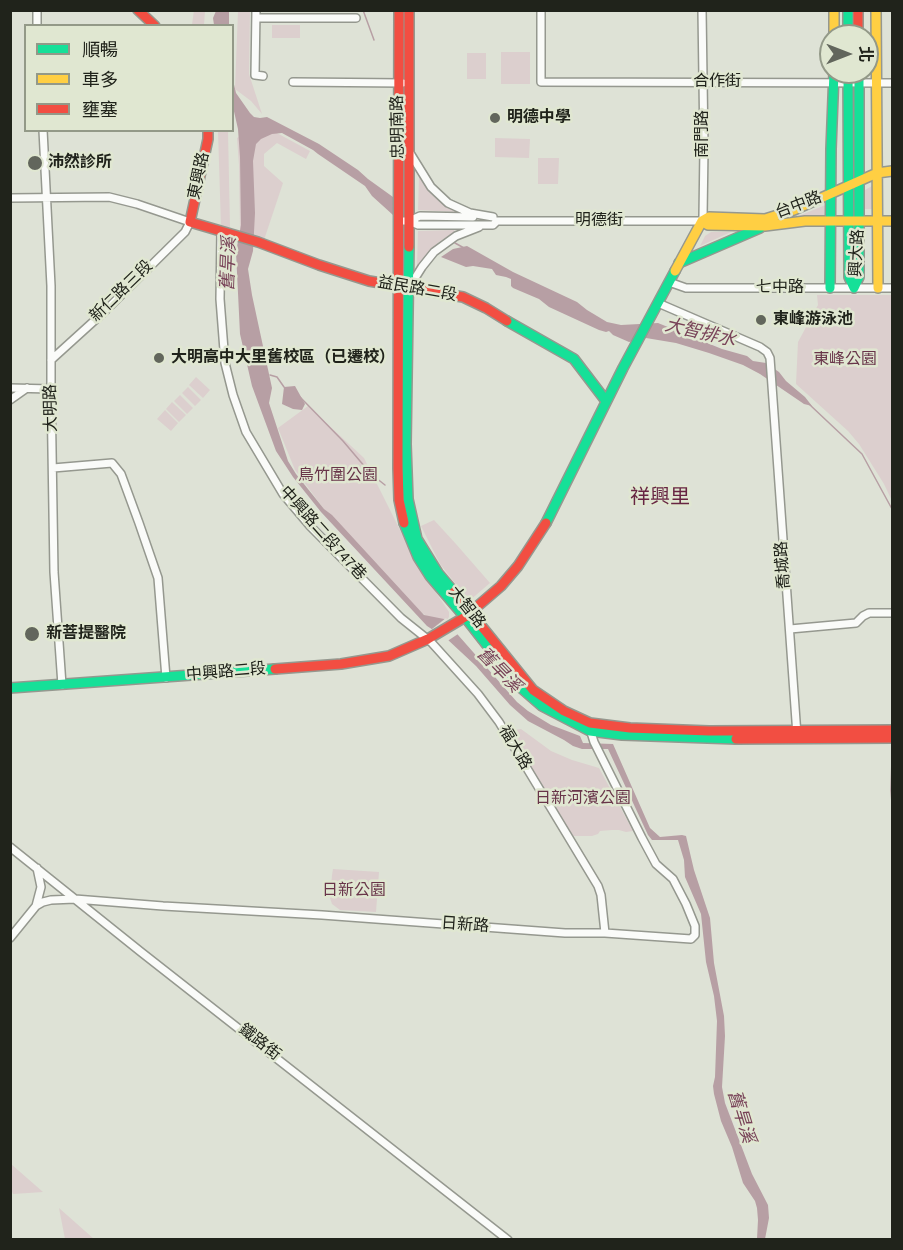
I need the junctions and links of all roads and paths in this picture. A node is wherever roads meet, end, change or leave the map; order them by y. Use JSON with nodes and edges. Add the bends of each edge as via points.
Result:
{"nodes":[{"id":1,"x":138,"y":10,"type":"edge"},
{"id":2,"x":399,"y":10,"type":"edge"},
{"id":3,"x":409,"y":10,"type":"edge"},
{"id":4,"x":541,"y":10,"type":"edge"},
{"id":5,"x":702,"y":10,"type":"edge"},
{"id":6,"x":256,"y":14,"type":"edge"},
{"id":7,"x":356,"y":18,"type":"dead end"},
{"id":8,"x":153,"y":24,"type":"edge"},
{"id":9,"x":263,"y":76,"type":"dead end"},
{"id":10,"x":293,"y":82,"type":"dead end"},
{"id":11,"x":703,"y":82,"type":"junction"},
{"id":12,"x":403,"y":83,"type":"junction"},
{"id":13,"x":819,"y":83,"type":"edge"},
{"id":14,"x":833,"y":84,"type":"edge"},
{"id":15,"x":848,"y":84,"type":"edge"},
{"id":16,"x":859,"y":84,"type":"edge"},
{"id":17,"x":875,"y":84,"type":"edge"},
{"id":18,"x":43,"y":132,"type":"edge"},
{"id":19,"x":208,"y":132,"type":"edge"},
{"id":20,"x":409,"y":152,"type":"junction"},
{"id":21,"x":892,"y":171,"type":"edge"},
{"id":22,"x":877,"y":173,"type":"junction"},
{"id":23,"x":859,"y":181,"type":"junction"},
{"id":24,"x":849,"y":186,"type":"junction"},
{"id":25,"x":831,"y":194,"type":"junction"},
{"id":26,"x":46,"y":197,"type":"junction"},
{"id":27,"x":10,"y":198,"type":"edge"},
{"id":28,"x":495,"y":219,"type":"junction"},
{"id":29,"x":404,"y":221,"type":"junction"},
{"id":30,"x":702,"y":221,"type":"junction"},
{"id":31,"x":831,"y":221,"type":"junction"},
{"id":32,"x":854,"y":221,"type":"junction"},
{"id":33,"x":877,"y":221,"type":"junction"},
{"id":34,"x":892,"y":221,"type":"edge"},
{"id":35,"x":190,"y":222,"type":"junction"},
{"id":36,"x":485,"y":225,"type":"junction"},
{"id":37,"x":765,"y":226,"type":"junction"},
{"id":38,"x":221,"y":232,"type":"junction"},
{"id":39,"x":399,"y":243,"type":"joint"},
{"id":40,"x":679,"y":264,"type":"junction"},
{"id":41,"x":669,"y":282,"type":"junction"},
{"id":42,"x":398,"y":287,"type":"junction"},
{"id":43,"x":409,"y":288,"type":"junction"},
{"id":44,"x":831,"y":288,"type":"junction"},
{"id":45,"x":854,"y":288,"type":"junction"},
{"id":46,"x":878,"y":288,"type":"junction"},
{"id":47,"x":892,"y":288,"type":"edge"},
{"id":48,"x":656,"y":305,"type":"junction"},
{"id":49,"x":51,"y":360,"type":"junction"},
{"id":50,"x":591,"y":383,"type":"junction"},
{"id":51,"x":10,"y":388,"type":"edge"},
{"id":52,"x":27,"y":388,"type":"junction"},
{"id":53,"x":613,"y":388,"type":"junction"},
{"id":54,"x":51,"y":389,"type":"junction"},
{"id":55,"x":10,"y":400,"type":"edge"},
{"id":56,"x":606,"y":401,"type":"junction"},
{"id":57,"x":53,"y":468,"type":"junction"},
{"id":58,"x":892,"y":613,"type":"edge"},
{"id":59,"x":468,"y":615,"type":"junction"},
{"id":60,"x":790,"y":629,"type":"junction"},
{"id":61,"x":432,"y":637,"type":"junction"},
{"id":62,"x":166,"y":678,"type":"junction"},
{"id":63,"x":62,"y":685,"type":"junction"},
{"id":64,"x":10,"y":688,"type":"edge"},
{"id":65,"x":590,"y":727,"type":"junction"},
{"id":66,"x":892,"y":730,"type":"edge"},
{"id":67,"x":797,"y":734,"type":"junction"},
{"id":68,"x":892,"y":738,"type":"edge"},
{"id":69,"x":10,"y":847,"type":"edge"},
{"id":70,"x":37,"y":868,"type":"junction"},
{"id":71,"x":75,"y":898,"type":"junction"},
{"id":72,"x":36,"y":906,"type":"junction"},
{"id":73,"x":605,"y":933,"type":"junction"},
{"id":74,"x":10,"y":938,"type":"edge"},
{"id":75,"x":507,"y":1239,"type":"edge"}],
"edges":[{"from":1,"to":8,"type":"street"},
{"from":2,"to":12,"type":"street","name":"忠明南路"},
{"from":3,"to":12,"type":"street","name":"忠明南路"},
{"from":4,"to":11,"type":"street","name":"合作街","via":[[541,82]]},
{"from":5,"to":11,"type":"street","name":"南門路"},
{"from":6,"to":7,"type":"street"},
{"from":6,"to":9,"type":"street","via":[[255,75]]},
{"from":10,"to":12,"type":"street"},
{"from":11,"to":13,"type":"street","name":"合作街"},
{"from":11,"to":30,"type":"street","name":"南門路"},
{"from":12,"to":20,"type":"street","name":"忠明南路"},
{"from":12,"to":29,"type":"street","name":"忠明南路"},
{"from":14,"to":25,"type":"street","name":"興大路"},
{"from":15,"to":24,"type":"street","name":"興大路"},
{"from":16,"to":23,"type":"street","name":"興大路"},
{"from":17,"to":22,"type":"street","name":"興大路"},
{"from":18,"to":26,"type":"street","name":"大明路"},
{"from":19,"to":35,"type":"street","name":"東興路"},
{"from":20,"to":28,"type":"street","via":[[431,187],[448,203]]},
{"from":20,"to":29,"type":"street","name":"忠明南路"},
{"from":21,"to":22,"type":"street","name":"台中路"},
{"from":22,"to":23,"type":"street","name":"台中路"},
{"from":22,"to":33,"type":"street","name":"興大路"},
{"from":23,"to":24,"type":"street","name":"台中路"},
{"from":23,"to":32,"type":"street","name":"興大路"},
{"from":24,"to":25,"type":"street","name":"台中路"},
{"from":24,"to":32,"type":"street","name":"興大路"},
{"from":25,"to":30,"type":"street","name":"台中路","via":[[765,219],[709,217]]},
{"from":25,"to":31,"type":"street","name":"興大路"},
{"from":26,"to":27,"type":"street"},
{"from":26,"to":35,"type":"street","via":[[109,197]]},
{"from":26,"to":49,"type":"street","name":"大明路"},
{"from":28,"to":29,"type":"street","name":"明德街","via":[[420,216]]},
{"from":28,"to":30,"type":"street","name":"明德街"},
{"from":28,"to":36,"type":"street","name":"明德街","via":[[494,225]]},
{"from":29,"to":36,"type":"street","name":"明德街","via":[[418,225]]},
{"from":29,"to":39,"type":"street","name":"忠明南路"},
{"from":29,"to":43,"type":"street","name":"大智路"},
{"from":30,"to":37,"type":"street","name":"台中路","via":[[708,225]]},
{"from":30,"to":40,"type":"street"},
{"from":31,"to":32,"type":"street","name":"台中路"},
{"from":31,"to":37,"type":"street","name":"台中路"},
{"from":31,"to":44,"type":"street","name":"興大路"},
{"from":32,"to":33,"type":"street","name":"台中路"},
{"from":32,"to":45,"type":"street","name":"興大路","via":[[859,277]]},
{"from":33,"to":34,"type":"street","name":"台中路"},
{"from":33,"to":46,"type":"street","name":"興大路"},
{"from":35,"to":38,"type":"street"},
{"from":35,"to":49,"type":"street","name":"新仁路三段","via":[[185,232]]},
{"from":36,"to":43,"type":"street","via":[[456,236],[434,252]]},
{"from":37,"to":40,"type":"street","name":"台中路"},
{"from":38,"to":42,"type":"street","name":"益民路二段","via":[[329,269]]},
{"from":38,"to":61,"type":"street","name":"中興路二段747巷","via":[[219,284],[225,363],[246,432],[283,494],[310,526],[401,618]]},
{"from":39,"to":42,"type":"street","name":"大智路"},
{"from":40,"to":41,"type":"street"},
{"from":41,"to":44,"type":"street","name":"七中路","via":[[686,288]]},
{"from":41,"to":48,"type":"street"},
{"from":42,"to":43,"type":"street","name":"益民路二段"},
{"from":42,"to":59,"type":"street","name":"大智路","via":[[399,500],[418,557],[430,576]]},
{"from":43,"to":50,"type":"street","name":"益民路二段","via":[[463,297],[486,308],[574,359]]},
{"from":43,"to":59,"type":"street","name":"大智路","via":[[408,499],[417,538]]},
{"from":44,"to":45,"type":"street","name":"七中路"},
{"from":45,"to":46,"type":"street","name":"七中路"},
{"from":46,"to":47,"type":"street","name":"七中路"},
{"from":48,"to":53,"type":"street"},
{"from":48,"to":60,"type":"street","name":"喬城路","via":[[760,347],[770,358]]},
{"from":49,"to":54,"type":"street","name":"大明路"},
{"from":50,"to":53,"type":"street"},
{"from":50,"to":56,"type":"street","name":"益民路二段"},
{"from":51,"to":52,"type":"street"},
{"from":52,"to":54,"type":"street"},
{"from":52,"to":55,"type":"street"},
{"from":53,"to":56,"type":"street"},
{"from":54,"to":57,"type":"street","name":"大明路"},
{"from":56,"to":59,"type":"street","via":[[535,541],[501,586]]},
{"from":57,"to":62,"type":"street","via":[[112,463],[121,474],[158,578]]},
{"from":57,"to":63,"type":"street","name":"大明路","via":[[54,572]]},
{"from":58,"to":60,"type":"street","via":[[869,614],[856,623]]},
{"from":59,"to":61,"type":"street","name":"中興路二段"},
{"from":59,"to":65,"type":"street","name":"大智路","via":[[533,690]]},
{"from":60,"to":67,"type":"street","name":"喬城路"},
{"from":61,"to":62,"type":"street","name":"中興路二段","via":[[389,656],[341,664]]},
{"from":61,"to":73,"type":"street","name":"福大路","via":[[499,722],[598,886]]},
{"from":62,"to":63,"type":"street","name":"中興路二段"},
{"from":63,"to":64,"type":"street","name":"中興路二段","via":[[27,684]]},
{"from":65,"to":67,"type":"street","name":"大智路"},
{"from":65,"to":73,"type":"street","name":"日新路","via":[[642,838],[656,864],[673,879],[696,931],[691,939],[684,940]]},
{"from":66,"to":67,"type":"street","name":"大智路"},
{"from":67,"to":68,"type":"street","name":"大智路"},
{"from":69,"to":70,"type":"street","name":"鐵路街"},
{"from":70,"to":71,"type":"street","name":"鐵路街"},
{"from":70,"to":72,"type":"street","via":[[41,886]]},
{"from":71,"to":72,"type":"street","name":"日新路","via":[[47,900]]},
{"from":71,"to":73,"type":"street","name":"日新路"},
{"from":71,"to":75,"type":"street","name":"鐵路街"},
{"from":72,"to":74,"type":"street"}]}
